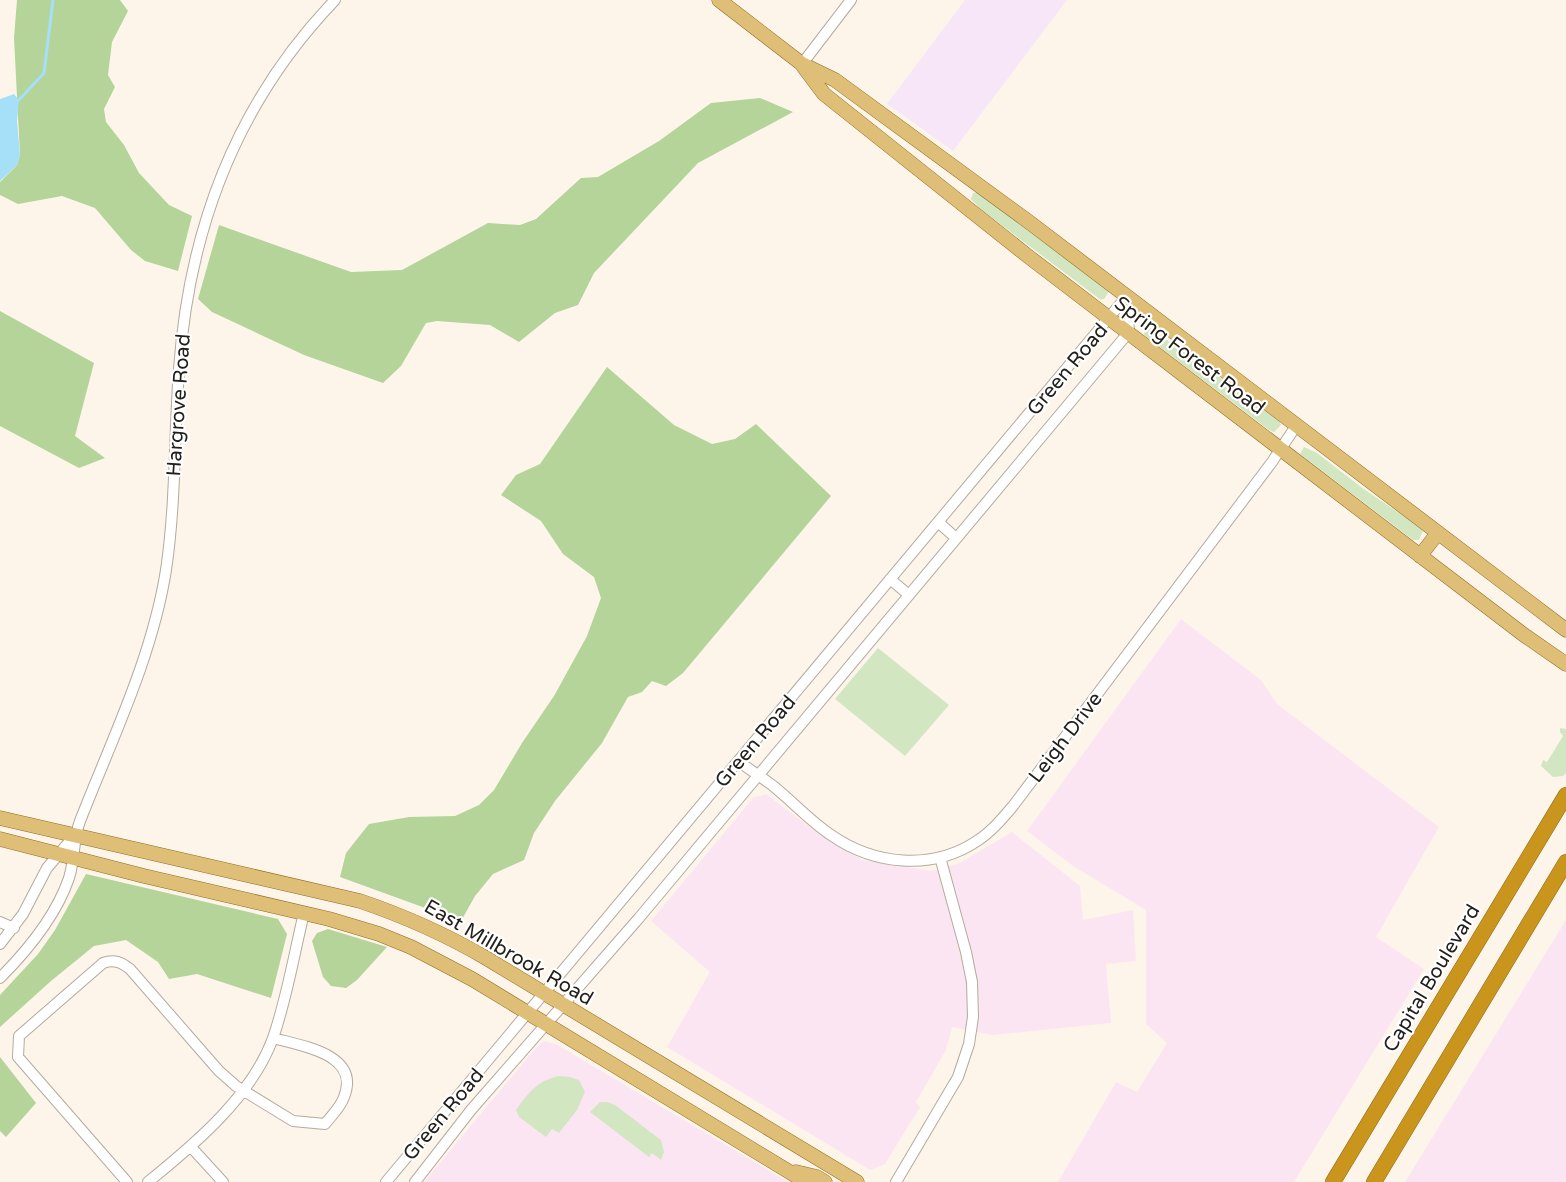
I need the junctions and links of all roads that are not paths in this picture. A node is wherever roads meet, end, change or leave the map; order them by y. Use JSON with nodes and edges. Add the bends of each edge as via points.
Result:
{"nodes":[{"id":1,"x":335,"y":0,"type":"edge"},
{"id":2,"x":719,"y":0,"type":"edge"},
{"id":3,"x":851,"y":0,"type":"edge"},
{"id":4,"x":802,"y":64,"type":"junction"},
{"id":5,"x":1127,"y":296,"type":"junction"},
{"id":6,"x":1109,"y":318,"type":"junction"},
{"id":7,"x":1128,"y":332,"type":"junction"},
{"id":8,"x":1296,"y":426,"type":"junction"},
{"id":9,"x":1281,"y":449,"type":"junction"},
{"id":10,"x":938,"y":522,"type":"junction"},
{"id":11,"x":1437,"y":534,"type":"junction"},
{"id":12,"x":956,"y":538,"type":"junction"},
{"id":13,"x":1420,"y":556,"type":"junction"},
{"id":14,"x":890,"y":579,"type":"junction"},
{"id":15,"x":909,"y":595,"type":"junction"},
{"id":16,"x":1566,"y":630,"type":"edge"},
{"id":17,"x":1566,"y":664,"type":"edge"},
{"id":18,"x":738,"y":761,"type":"junction"},
{"id":19,"x":758,"y":775,"type":"junction"},
{"id":20,"x":1566,"y":795,"type":"edge"},
{"id":21,"x":0,"y":818,"type":"edge"},
{"id":22,"x":75,"y":834,"type":"junction"},
{"id":23,"x":0,"y":839,"type":"edge"},
{"id":24,"x":57,"y":855,"type":"junction"},
{"id":25,"x":940,"y":857,"type":"junction"},
{"id":26,"x":72,"y":859,"type":"junction"},
{"id":27,"x":1566,"y":862,"type":"edge"},
{"id":28,"x":304,"y":913,"type":"junction"},
{"id":29,"x":0,"y":922,"type":"edge"},
{"id":30,"x":14,"y":928,"type":"junction"},
{"id":31,"x":0,"y":944,"type":"edge"},
{"id":32,"x":0,"y":978,"type":"edge"},
{"id":33,"x":544,"y":993,"type":"junction"},
{"id":34,"x":564,"y":1005,"type":"junction"},
{"id":35,"x":528,"y":1013,"type":"junction"},
{"id":36,"x":546,"y":1024,"type":"junction"},
{"id":37,"x":273,"y":1038,"type":"junction"},
{"id":38,"x":242,"y":1091,"type":"junction"},
{"id":39,"x":456,"y":1098,"type":"junction"},
{"id":40,"x":471,"y":1110,"type":"junction"},
{"id":41,"x":191,"y":1147,"type":"junction"},
{"id":42,"x":782,"y":1168,"type":"junction"},
{"id":43,"x":128,"y":1182,"type":"edge"},
{"id":44,"x":148,"y":1182,"type":"edge"},
{"id":45,"x":223,"y":1182,"type":"edge"},
{"id":46,"x":386,"y":1182,"type":"edge"},
{"id":47,"x":415,"y":1182,"type":"edge"},
{"id":48,"x":806,"y":1182,"type":"edge"},
{"id":49,"x":825,"y":1182,"type":"edge"},
{"id":50,"x":857,"y":1182,"type":"edge"},
{"id":51,"x":896,"y":1182,"type":"edge"},
{"id":52,"x":1333,"y":1182,"type":"edge"},
{"id":53,"x":1374,"y":1182,"type":"edge"}],
"edges":[{"from":1,"to":22,"type":"street","name":"Hargrove Road","via":[[275,74],[252,111],[217,185],[199,238],[186,299],[172,513],[159,605],[142,664]]},
{"from":2,"to":4,"type":"main road","name":"Spring Forest Road"},
{"from":3,"to":4,"type":"street"},
{"from":4,"to":5,"type":"main road","name":"Spring Forest Road","via":[[835,80]]},
{"from":4,"to":6,"type":"main road","name":"Spring Forest Road","via":[[825,94]]},
{"from":5,"to":6,"type":"street","name":"Green Road"},
{"from":5,"to":7,"type":"street","name":"Green Road"},
{"from":5,"to":8,"type":"main road","name":"Spring Forest Road"},
{"from":6,"to":7,"type":"main road","name":"Spring Forest Road"},
{"from":6,"to":10,"type":"street","name":"Green Road"},
{"from":7,"to":9,"type":"main road","name":"Spring Forest Road"},
{"from":7,"to":12,"type":"street","name":"Green Road"},
{"from":8,"to":9,"type":"street","name":"Leigh Drive"},
{"from":8,"to":11,"type":"main road","name":"Spring Forest Road"},
{"from":9,"to":13,"type":"main road","name":"Spring Forest Road"},
{"from":9,"to":25,"type":"street","name":"Leigh Drive","via":[[1013,806],[976,842]]},
{"from":10,"to":12,"type":"street"},
{"from":10,"to":14,"type":"street","name":"Green Road"},
{"from":11,"to":13,"type":"main road"},
{"from":11,"to":16,"type":"main road","name":"Spring Forest Road"},
{"from":12,"to":15,"type":"street","name":"Green Road"},
{"from":13,"to":17,"type":"main road","name":"Spring Forest Road"},
{"from":14,"to":15,"type":"street"},
{"from":14,"to":18,"type":"street","name":"Green Road"},
{"from":15,"to":19,"type":"street","name":"Green Road"},
{"from":18,"to":19,"type":"street","name":"Leigh Drive"},
{"from":18,"to":33,"type":"street","name":"Green Road"},
{"from":19,"to":25,"type":"street","name":"Leigh Drive","via":[[831,836],[867,854],[916,862]]},
{"from":19,"to":34,"type":"street","name":"Green Road"},
{"from":20,"to":52,"type":"highway","name":"Capital Boulevard"},
{"from":21,"to":22,"type":"main road","name":"East Millbrook Road"},
{"from":22,"to":24,"type":"street","name":"Hargrove Road"},
{"from":22,"to":26,"type":"street","name":"Hargrove Road"},
{"from":22,"to":33,"type":"main road","name":"East Millbrook Road","via":[[360,901],[456,941]]},
{"from":23,"to":24,"type":"main road"},
{"from":24,"to":26,"type":"main road"},
{"from":24,"to":30,"type":"street","name":"Hargrove Road"},
{"from":25,"to":51,"type":"street","via":[[966,952],[973,1017],[958,1077]]},
{"from":26,"to":28,"type":"main road"},
{"from":26,"to":32,"type":"street","name":"Hargrove Road","via":[[63,893],[45,923]]},
{"from":27,"to":53,"type":"highway"},
{"from":28,"to":35,"type":"main road","via":[[362,928],[419,950]]},
{"from":28,"to":37,"type":"street"},
{"from":29,"to":30,"type":"street"},
{"from":30,"to":31,"type":"street","name":"Hargrove Road"},
{"from":33,"to":34,"type":"main road","name":"East Millbrook Road"},
{"from":33,"to":35,"type":"street","name":"Green Road"},
{"from":34,"to":36,"type":"street","name":"Green Road"},
{"from":34,"to":50,"type":"main road","name":"East Millbrook Road"},
{"from":35,"to":36,"type":"main road"},
{"from":35,"to":39,"type":"street","name":"Green Road"},
{"from":36,"to":40,"type":"street","name":"Green Road"},
{"from":36,"to":42,"type":"main road"},
{"from":37,"to":38,"type":"street","via":[[257,1072]]},
{"from":37,"to":38,"type":"street","via":[[337,1060],[348,1078],[344,1098],[325,1124],[293,1121]]},
{"from":38,"to":41,"type":"street"},
{"from":38,"to":43,"type":"street","via":[[219,1071],[130,969],[120,962],[103,963],[19,1036],[18,1057]]},
{"from":39,"to":40,"type":"street"},
{"from":39,"to":46,"type":"street","name":"Green Road"},
{"from":40,"to":47,"type":"street","name":"Green Road"},
{"from":41,"to":44,"type":"street"},
{"from":41,"to":45,"type":"street"},
{"from":42,"to":48,"type":"main road"},
{"from":42,"to":49,"type":"main road"}]}
